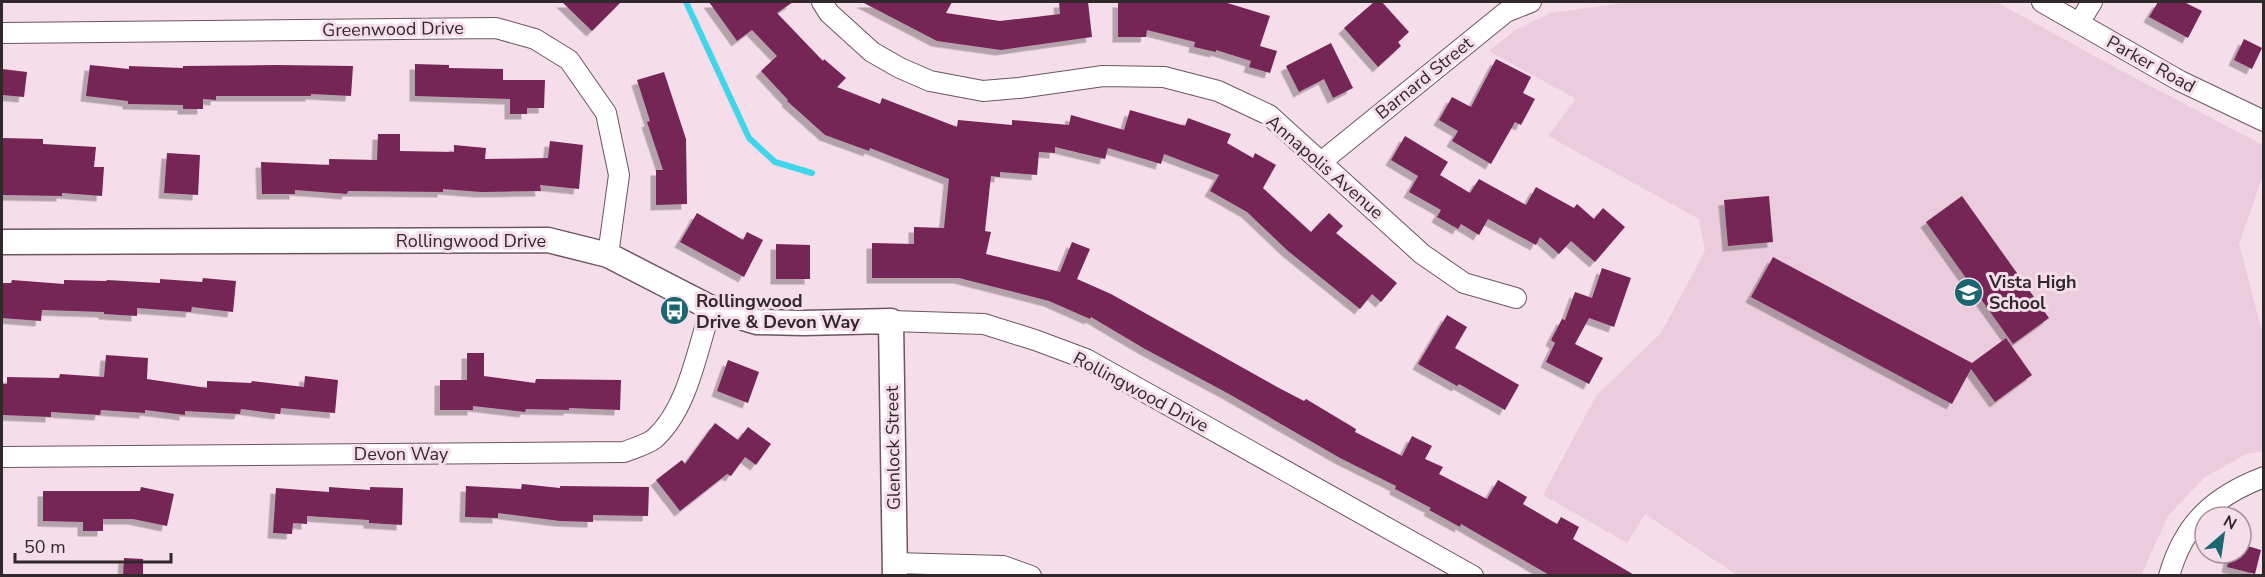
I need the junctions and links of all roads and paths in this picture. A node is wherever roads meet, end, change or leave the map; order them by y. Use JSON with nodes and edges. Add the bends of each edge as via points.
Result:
{"nodes":[{"id":1,"x":822,"y":2,"type":"edge"},
{"id":2,"x":1531,"y":2,"type":"edge"},
{"id":3,"x":2042,"y":2,"type":"edge"},
{"id":4,"x":2092,"y":2,"type":"edge"},
{"id":5,"x":2079,"y":23,"type":"junction"},
{"id":6,"x":2,"y":33,"type":"edge"},
{"id":7,"x":2264,"y":121,"type":"edge"},
{"id":8,"x":1321,"y":162,"type":"junction"},
{"id":9,"x":2,"y":242,"type":"edge"},
{"id":10,"x":608,"y":255,"type":"junction"},
{"id":11,"x":1516,"y":298,"type":"dead end"},
{"id":12,"x":711,"y":308,"type":"junction"},
{"id":13,"x":891,"y":321,"type":"junction"},
{"id":14,"x":2,"y":457,"type":"edge"},
{"id":15,"x":2264,"y":477,"type":"edge"},
{"id":16,"x":895,"y":569,"type":"edge"},
{"id":17,"x":1031,"y":576,"type":"edge"},
{"id":18,"x":1473,"y":576,"type":"edge"},
{"id":19,"x":2169,"y":576,"type":"edge"}],
"edges":[{"from":1,"to":8,"type":"street","name":"Annapolis Avenue","via":[[872,52],[930,81],[982,91],[1103,76],[1164,77],[1218,91],[1269,115]]},
{"from":2,"to":8,"type":"street","name":"Barnard Street","via":[[1506,12]]},
{"from":3,"to":5,"type":"street","name":"Parker Road"},
{"from":4,"to":5,"type":"street"},
{"from":5,"to":7,"type":"street","name":"Parker Road","via":[[2180,81]]},
{"from":6,"to":10,"type":"street","name":"Greenwood Drive","via":[[496,28],[535,39],[569,60],[606,113],[619,175]]},
{"from":8,"to":11,"type":"street","name":"Annapolis Avenue","via":[[1422,254],[1464,283]]},
{"from":9,"to":10,"type":"street","name":"Rollingwood Drive","via":[[548,240]]},
{"from":10,"to":12,"type":"street","name":"Rollingwood Drive"},
{"from":12,"to":13,"type":"street","name":"Rollingwood Drive","via":[[757,322]]},
{"from":12,"to":14,"type":"street","name":"Devon Way","via":[[672,419],[652,440],[624,452]]},
{"from":13,"to":16,"type":"street","name":"Glenlock Street"},
{"from":13,"to":18,"type":"street","name":"Rollingwood Drive","via":[[984,324],[1086,359]]},
{"from":15,"to":19,"type":"street","via":[[2213,503],[2189,529]]},
{"from":16,"to":17,"type":"street","via":[[1003,567]]}]}
